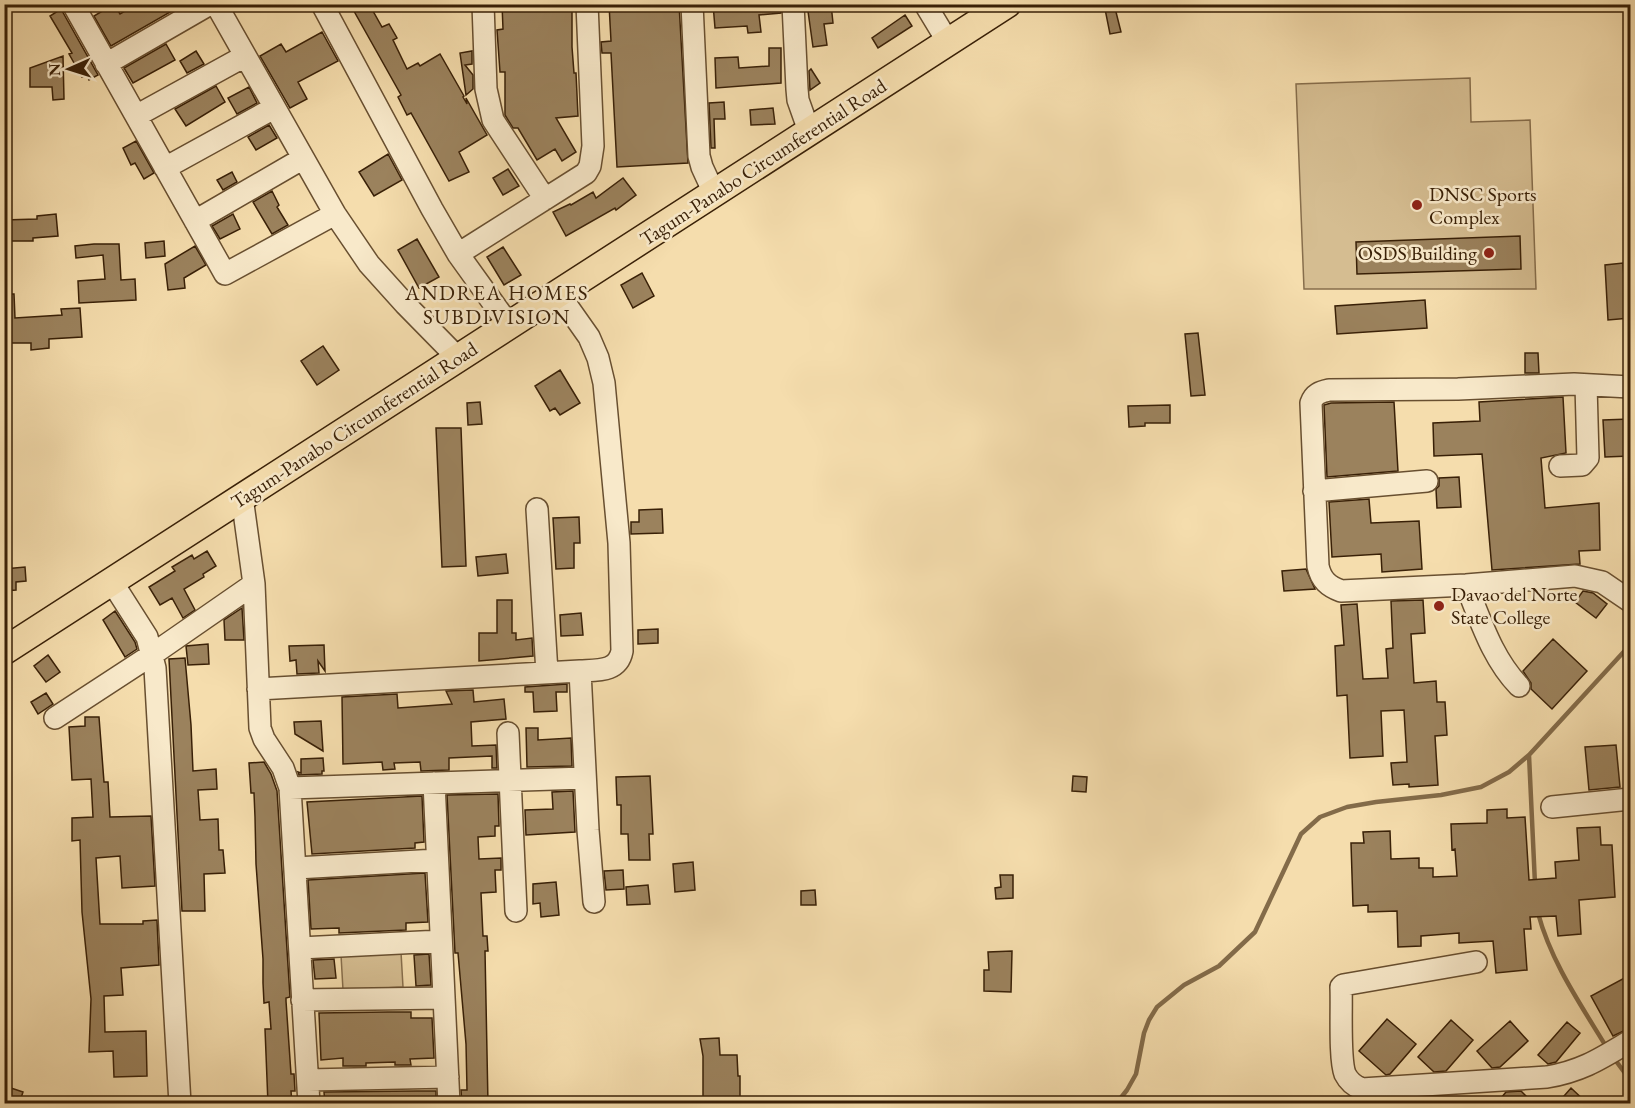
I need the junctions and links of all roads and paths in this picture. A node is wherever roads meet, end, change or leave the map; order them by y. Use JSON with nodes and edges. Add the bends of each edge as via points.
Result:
{"nodes":[{"id":1,"x":210,"y":4,"type":"edge"},
{"id":2,"x":216,"y":4,"type":"edge"},
{"id":3,"x":322,"y":4,"type":"edge"},
{"id":4,"x":483,"y":4,"type":"edge"},
{"id":5,"x":587,"y":4,"type":"edge"},
{"id":6,"x":692,"y":4,"type":"edge"},
{"id":7,"x":793,"y":4,"type":"edge"},
{"id":8,"x":925,"y":4,"type":"edge"},
{"id":9,"x":1007,"y":4,"type":"edge"},
{"id":10,"x":79,"y":7,"type":"edge"},
{"id":11,"x":948,"y":42,"type":"junction"},
{"id":12,"x":245,"y":56,"type":"junction"},
{"id":13,"x":106,"y":63,"type":"junction"},
{"id":14,"x":274,"y":108,"type":"junction"},
{"id":15,"x":136,"y":116,"type":"junction"},
{"id":16,"x":809,"y":131,"type":"junction"},
{"id":17,"x":302,"y":159,"type":"junction"},
{"id":18,"x":165,"y":168,"type":"junction"},
{"id":19,"x":714,"y":193,"type":"junction"},
{"id":20,"x":545,"y":199,"type":"junction"},
{"id":21,"x":335,"y":214,"type":"junction"},
{"id":22,"x":195,"y":221,"type":"junction"},
{"id":23,"x":458,"y":254,"type":"junction"},
{"id":24,"x":558,"y":293,"type":"junction"},
{"id":25,"x":509,"y":325,"type":"junction"},
{"id":26,"x":458,"y":358,"type":"junction"},
{"id":27,"x":1586,"y":385,"type":"junction"},
{"id":28,"x":1630,"y":387,"type":"edge"},
{"id":29,"x":1560,"y":465,"type":"dead end"},
{"id":30,"x":1427,"y":481,"type":"dead end"},
{"id":31,"x":1314,"y":491,"type":"junction"},
{"id":32,"x":242,"y":497,"type":"junction"},
{"id":33,"x":537,"y":509,"type":"dead end"},
{"id":34,"x":112,"y":582,"type":"junction"},
{"id":35,"x":254,"y":584,"type":"junction"},
{"id":36,"x":1466,"y":585,"type":"junction"},
{"id":37,"x":1628,"y":594,"type":"edge"},
{"id":38,"x":4,"y":651,"type":"edge"},
{"id":39,"x":153,"y":654,"type":"junction"},
{"id":40,"x":580,"y":671,"type":"junction"},
{"id":41,"x":547,"y":674,"type":"junction"},
{"id":42,"x":1519,"y":686,"type":"dead end"},
{"id":43,"x":258,"y":689,"type":"junction"},
{"id":44,"x":55,"y":718,"type":"dead end"},
{"id":45,"x":508,"y":734,"type":"dead end"},
{"id":46,"x":585,"y":778,"type":"junction"},
{"id":47,"x":510,"y":780,"type":"junction"},
{"id":48,"x":434,"y":783,"type":"junction"},
{"id":49,"x":290,"y":788,"type":"junction"},
{"id":50,"x":1630,"y":799,"type":"edge"},
{"id":51,"x":1551,"y":807,"type":"dead end"},
{"id":52,"x":437,"y":860,"type":"junction"},
{"id":53,"x":296,"y":868,"type":"junction"},
{"id":54,"x":594,"y":902,"type":"dead end"},
{"id":55,"x":516,"y":911,"type":"dead end"},
{"id":56,"x":441,"y":941,"type":"junction"},
{"id":57,"x":300,"y":948,"type":"junction"},
{"id":58,"x":1476,"y":962,"type":"dead end"},
{"id":59,"x":444,"y":998,"type":"junction"},
{"id":60,"x":302,"y":1000,"type":"junction"},
{"id":61,"x":1630,"y":1041,"type":"edge"},
{"id":62,"x":448,"y":1077,"type":"junction"},
{"id":63,"x":308,"y":1080,"type":"junction"},
{"id":64,"x":180,"y":1104,"type":"edge"},
{"id":65,"x":309,"y":1104,"type":"edge"},
{"id":66,"x":449,"y":1104,"type":"edge"}],
"edges":[{"from":1,"to":13,"type":"street"},
{"from":2,"to":12,"type":"street"},
{"from":3,"to":23,"type":"street"},
{"from":4,"to":20,"type":"street","via":[[486,89],[493,120]]},
{"from":5,"to":20,"type":"street","via":[[590,166],[586,173]]},
{"from":6,"to":19,"type":"street","via":[[699,156]]},
{"from":7,"to":16,"type":"street","via":[[796,89]]},
{"from":8,"to":11,"type":"street"},
{"from":9,"to":11,"type":"main road","name":"Tagum-Panabo Circumferential Road"},
{"from":10,"to":13,"type":"street"},
{"from":11,"to":16,"type":"main road","name":"Tagum-Panabo Circumferential Road"},
{"from":12,"to":14,"type":"street"},
{"from":12,"to":15,"type":"street"},
{"from":13,"to":15,"type":"street"},
{"from":14,"to":17,"type":"street"},
{"from":14,"to":18,"type":"street"},
{"from":15,"to":18,"type":"street"},
{"from":16,"to":19,"type":"main road","name":"Tagum-Panabo Circumferential Road"},
{"from":17,"to":21,"type":"street"},
{"from":17,"to":22,"type":"street"},
{"from":18,"to":22,"type":"street"},
{"from":19,"to":24,"type":"main road","name":"Tagum-Panabo Circumferential Road"},
{"from":20,"to":23,"type":"street"},
{"from":21,"to":22,"type":"street","via":[[225,274]]},
{"from":21,"to":26,"type":"street","via":[[369,264]]},
{"from":23,"to":25,"type":"street"},
{"from":24,"to":25,"type":"main road","name":"Tagum-Panabo Circumferential Road"},
{"from":24,"to":40,"type":"street","via":[[589,337],[598,358],[604,383],[619,543],[620,659],[605,670]]},
{"from":25,"to":26,"type":"main road","name":"Tagum-Panabo Circumferential Road"},
{"from":26,"to":32,"type":"main road","name":"Tagum-Panabo Circumferential Road"},
{"from":27,"to":28,"type":"street"},
{"from":27,"to":29,"type":"street","via":[[1588,458],[1582,465]]},
{"from":27,"to":31,"type":"street","via":[[1321,392],[1311,403]]},
{"from":30,"to":31,"type":"street"},
{"from":31,"to":36,"type":"street","via":[[1318,566],[1320,576],[1331,587],[1341,591]]},
{"from":32,"to":34,"type":"main road","name":"Tagum-Panabo Circumferential Road"},
{"from":32,"to":35,"type":"street"},
{"from":33,"to":41,"type":"street"},
{"from":34,"to":38,"type":"main road","name":"Tagum-Panabo Circumferential Road"},
{"from":34,"to":39,"type":"street","via":[[147,637]]},
{"from":35,"to":39,"type":"street"},
{"from":35,"to":43,"type":"street"},
{"from":36,"to":37,"type":"street","via":[[1575,576],[1602,582]]},
{"from":36,"to":42,"type":"street","via":[[1497,659]]},
{"from":39,"to":44,"type":"street"},
{"from":39,"to":64,"type":"street"},
{"from":40,"to":41,"type":"street"},
{"from":40,"to":46,"type":"street"},
{"from":41,"to":43,"type":"street"},
{"from":43,"to":49,"type":"street","via":[[260,728]]},
{"from":45,"to":47,"type":"street"},
{"from":46,"to":47,"type":"street"},
{"from":46,"to":54,"type":"street"},
{"from":47,"to":48,"type":"street"},
{"from":47,"to":55,"type":"street"},
{"from":48,"to":49,"type":"street"},
{"from":48,"to":52,"type":"street"},
{"from":49,"to":53,"type":"street"},
{"from":50,"to":51,"type":"street"},
{"from":52,"to":53,"type":"street"},
{"from":52,"to":56,"type":"street"},
{"from":53,"to":57,"type":"street"},
{"from":56,"to":57,"type":"street"},
{"from":56,"to":59,"type":"street"},
{"from":57,"to":60,"type":"street"},
{"from":58,"to":61,"type":"street","via":[[1341,987],[1344,1068],[1354,1086],[1362,1089],[1547,1077],[1590,1066]]},
{"from":59,"to":60,"type":"street"},
{"from":59,"to":62,"type":"street"},
{"from":60,"to":63,"type":"street"},
{"from":62,"to":63,"type":"street"},
{"from":62,"to":66,"type":"street"},
{"from":63,"to":65,"type":"street"}]}
